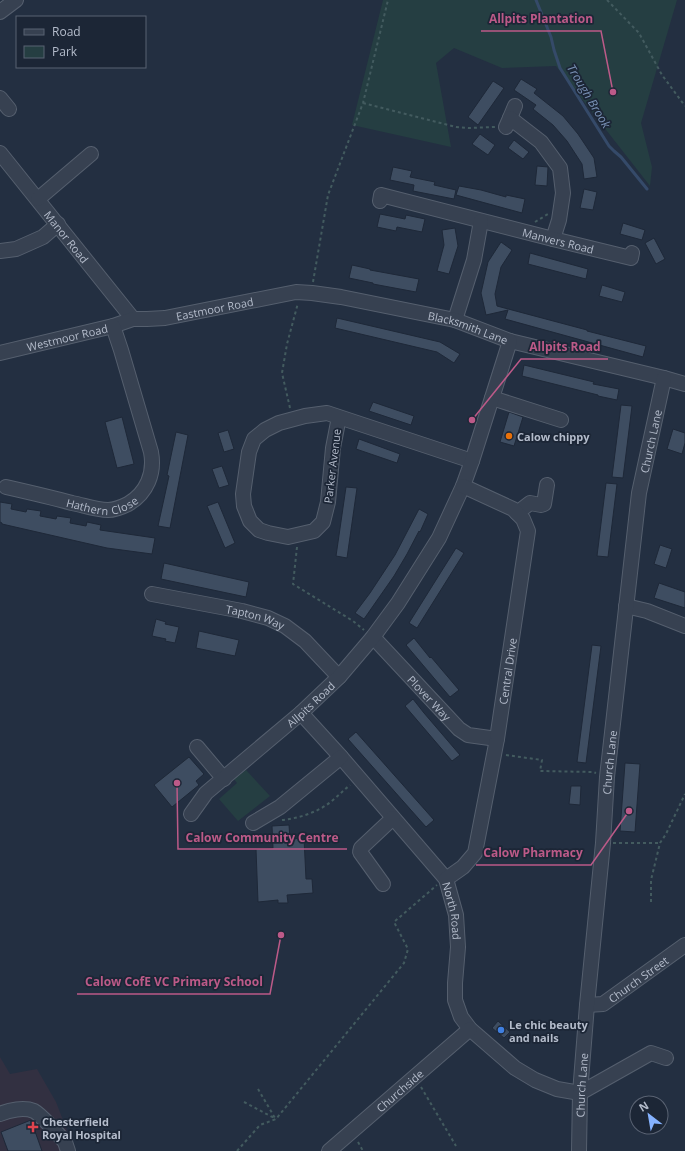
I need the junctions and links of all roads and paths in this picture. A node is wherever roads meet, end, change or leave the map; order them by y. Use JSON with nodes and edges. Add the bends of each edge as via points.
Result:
{"nodes":[{"id":1,"x":16,"y":0,"type":"edge"},
{"id":2,"x":388,"y":0,"type":"edge"},
{"id":3,"x":606,"y":0,"type":"edge"},
{"id":4,"x":610,"y":0,"type":"edge"},
{"id":5,"x":613,"y":6,"type":"junction"},
{"id":6,"x":0,"y":12,"type":"edge"},
{"id":7,"x":364,"y":103,"type":"junction"},
{"id":8,"x":685,"y":106,"type":"edge"},
{"id":9,"x":510,"y":117,"type":"joint"},
{"id":10,"x":0,"y":153,"type":"edge"},
{"id":11,"x":91,"y":154,"type":"dead end"},
{"id":12,"x":38,"y":199,"type":"junction"},
{"id":13,"x":380,"y":200,"type":"dead end"},
{"id":14,"x":561,"y":206,"type":"junction"},
{"id":15,"x":481,"y":221,"type":"junction"},
{"id":16,"x":58,"y":224,"type":"junction"},
{"id":17,"x":521,"y":231,"type":"junction"},
{"id":18,"x":553,"y":239,"type":"junction"},
{"id":19,"x":0,"y":251,"type":"edge"},
{"id":20,"x":630,"y":258,"type":"dead end"},
{"id":21,"x":302,"y":292,"type":"junction"},
{"id":22,"x":133,"y":319,"type":"junction"},
{"id":23,"x":454,"y":320,"type":"junction"},
{"id":24,"x":113,"y":326,"type":"junction"},
{"id":25,"x":510,"y":341,"type":"junction"},
{"id":26,"x":0,"y":353,"type":"edge"},
{"id":27,"x":664,"y":378,"type":"junction"},
{"id":28,"x":685,"y":384,"type":"edge"},
{"id":29,"x":492,"y":398,"type":"junction"},
{"id":30,"x":339,"y":417,"type":"junction"},
{"id":31,"x":293,"y":420,"type":"junction"},
{"id":32,"x":562,"y":420,"type":"dead end"},
{"id":33,"x":472,"y":462,"type":"junction"},
{"id":34,"x":547,"y":485,"type":"dead end"},
{"id":35,"x":463,"y":486,"type":"junction"},
{"id":36,"x":6,"y":487,"type":"dead end"},
{"id":37,"x":517,"y":513,"type":"junction"},
{"id":38,"x":299,"y":535,"type":"junction"},
{"id":39,"x":152,"y":594,"type":"dead end"},
{"id":40,"x":626,"y":606,"type":"junction"},
{"id":41,"x":685,"y":626,"type":"edge"},
{"id":42,"x":373,"y":636,"type":"junction"},
{"id":43,"x":340,"y":677,"type":"junction"},
{"id":44,"x":301,"y":713,"type":"junction"},
{"id":45,"x":198,"y":747,"type":"dead end"},
{"id":46,"x":341,"y":757,"type":"junction"},
{"id":47,"x":497,"y":757,"type":"junction"},
{"id":48,"x":226,"y":777,"type":"junction"},
{"id":49,"x":607,"y":777,"type":"junction"},
{"id":50,"x":359,"y":778,"type":"junction"},
{"id":51,"x":685,"y":794,"type":"edge"},
{"id":52,"x":191,"y":814,"type":"dead end"},
{"id":53,"x":393,"y":818,"type":"junction"},
{"id":54,"x":258,"y":820,"type":"joint"},
{"id":55,"x":602,"y":843,"type":"junction"},
{"id":56,"x":660,"y":843,"type":"junction"},
{"id":57,"x":446,"y":879,"type":"junction"},
{"id":58,"x":384,"y":884,"type":"dead end"},
{"id":59,"x":651,"y":902,"type":"dead end"},
{"id":60,"x":685,"y":945,"type":"edge"},
{"id":61,"x":587,"y":1005,"type":"junction"},
{"id":62,"x":470,"y":1029,"type":"junction"},
{"id":63,"x":666,"y":1058,"type":"dead end"},
{"id":64,"x":414,"y":1077,"type":"junction"},
{"id":65,"x":258,"y":1089,"type":"dead end"},
{"id":66,"x":580,"y":1093,"type":"junction"},
{"id":67,"x":244,"y":1102,"type":"dead end"},
{"id":68,"x":0,"y":1114,"type":"edge"},
{"id":69,"x":276,"y":1118,"type":"junction"},
{"id":70,"x":456,"y":1146,"type":"dead end"},
{"id":71,"x":68,"y":1151,"type":"edge"},
{"id":72,"x":237,"y":1151,"type":"edge"},
{"id":73,"x":329,"y":1151,"type":"edge"},
{"id":74,"x":576,"y":1151,"type":"edge"}],
"edges":[{"from":1,"to":6,"type":"street"},
{"from":2,"to":7,"type":"path"},
{"from":3,"to":5,"type":"path"},
{"from":4,"to":5,"type":"path"},
{"from":5,"to":8,"type":"path","via":[[639,33],[662,74]]},
{"from":7,"to":9,"type":"path","via":[[456,127],[469,128]]},
{"from":7,"to":21,"type":"path","via":[[328,195]]},
{"from":9,"to":14,"type":"street","via":[[541,142],[560,168],[563,193]]},
{"from":10,"to":12,"type":"street","name":"Manor Road"},
{"from":11,"to":12,"type":"street"},
{"from":12,"to":16,"type":"street","name":"Manor Road"},
{"from":13,"to":15,"type":"street","name":"Manvers Road","via":[[381,195]]},
{"from":14,"to":17,"type":"path"},
{"from":14,"to":18,"type":"street"},
{"from":15,"to":17,"type":"street","name":"Manvers Road"},
{"from":15,"to":23,"type":"street","via":[[474,260]]},
{"from":16,"to":19,"type":"street","via":[[37,240],[16,249]]},
{"from":16,"to":22,"type":"street","name":"Manor Road"},
{"from":17,"to":18,"type":"street","name":"Manvers Road"},
{"from":18,"to":20,"type":"street","name":"Manvers Road"},
{"from":21,"to":22,"type":"street","name":"Eastmoor Road","via":[[165,318]]},
{"from":21,"to":23,"type":"street","name":"Blacksmith Lane","via":[[341,297]]},
{"from":21,"to":31,"type":"path","via":[[287,344],[282,373]]},
{"from":22,"to":24,"type":"street","name":"Westmoor Road"},
{"from":23,"to":25,"type":"street","name":"Blacksmith Lane"},
{"from":24,"to":26,"type":"street","name":"Westmoor Road"},
{"from":24,"to":36,"type":"street","name":"Hathern Close","via":[[151,452],[151,473],[147,486],[124,506],[109,510]]},
{"from":25,"to":27,"type":"street","name":"Blacksmith Lane"},
{"from":25,"to":29,"type":"street","name":"Allpits Road"},
{"from":27,"to":28,"type":"street","name":"Blacksmith Lane"},
{"from":27,"to":40,"type":"street","name":"Church Lane","via":[[639,493]]},
{"from":29,"to":32,"type":"street"},
{"from":29,"to":33,"type":"street","name":"Allpits Road"},
{"from":30,"to":31,"type":"street","name":"Parker Avenue","via":[[327,413]]},
{"from":30,"to":33,"type":"street","name":"Parker Avenue"},
{"from":30,"to":38,"type":"street","name":"Parker Avenue","via":[[323,522],[314,531]]},
{"from":31,"to":38,"type":"street","name":"Parker Avenue","via":[[279,423],[254,439],[249,452],[243,494],[244,506],[250,521],[259,530],[288,537]]},
{"from":33,"to":35,"type":"street","name":"Allpits Road"},
{"from":34,"to":37,"type":"street","via":[[544,504],[541,506],[530,503]]},
{"from":35,"to":37,"type":"street","name":"Central Drive"},
{"from":35,"to":42,"type":"street","name":"Allpits Road","via":[[439,538],[398,603]]},
{"from":37,"to":47,"type":"street","name":"Central Drive","via":[[528,531],[519,621]]},
{"from":38,"to":42,"type":"path","via":[[293,584]]},
{"from":39,"to":43,"type":"street","name":"Tapton Way","via":[[268,618],[285,626],[305,641]]},
{"from":40,"to":41,"type":"street","via":[[647,611]]},
{"from":40,"to":49,"type":"street","name":"Church Lane"},
{"from":42,"to":43,"type":"street","name":"Allpits Road"},
{"from":42,"to":47,"type":"street","name":"Plover Way","via":[[459,729]]},
{"from":43,"to":44,"type":"street","name":"Allpits Road"},
{"from":44,"to":46,"type":"street","name":"North Road"},
{"from":44,"to":48,"type":"street","name":"Allpits Road"},
{"from":45,"to":48,"type":"street"},
{"from":46,"to":50,"type":"street","name":"North Road"},
{"from":46,"to":54,"type":"street","via":[[280,808]]},
{"from":47,"to":49,"type":"path","via":[[542,760],[540,771],[593,772]]},
{"from":47,"to":57,"type":"street","name":"Central Drive","via":[[475,853],[463,867]]},
{"from":48,"to":52,"type":"street","name":"Allpits Road","via":[[206,793]]},
{"from":49,"to":55,"type":"street","name":"Church Lane"},
{"from":50,"to":53,"type":"street","name":"North Road"},
{"from":50,"to":54,"type":"path","via":[[316,811],[291,819],[271,822]]},
{"from":51,"to":56,"type":"path"},
{"from":53,"to":57,"type":"street","name":"North Road"},
{"from":53,"to":58,"type":"street","via":[[361,848],[360,852]]},
{"from":55,"to":56,"type":"path"},
{"from":55,"to":61,"type":"street","name":"Church Lane"},
{"from":56,"to":59,"type":"path","via":[[651,880]]},
{"from":57,"to":62,"type":"street","name":"North Road","via":[[456,915],[458,947],[455,1000]]},
{"from":57,"to":69,"type":"path","via":[[394,922],[408,949],[404,963]]},
{"from":60,"to":61,"type":"street","name":"Church Street","via":[[603,1004]]},
{"from":61,"to":66,"type":"street","name":"Church Lane"},
{"from":62,"to":64,"type":"street","name":"Churchside"},
{"from":62,"to":66,"type":"street","name":"North Road","via":[[515,1068],[535,1080],[557,1089]]},
{"from":63,"to":66,"type":"street","via":[[651,1053]]},
{"from":64,"to":70,"type":"path"},
{"from":64,"to":73,"type":"street","name":"Churchside"},
{"from":65,"to":69,"type":"path"},
{"from":66,"to":74,"type":"street","name":"Church Lane"},
{"from":67,"to":69,"type":"path"},
{"from":68,"to":71,"type":"street","via":[[18,1109],[33,1111],[65,1142]]},
{"from":69,"to":72,"type":"path","via":[[260,1125]]}]}
